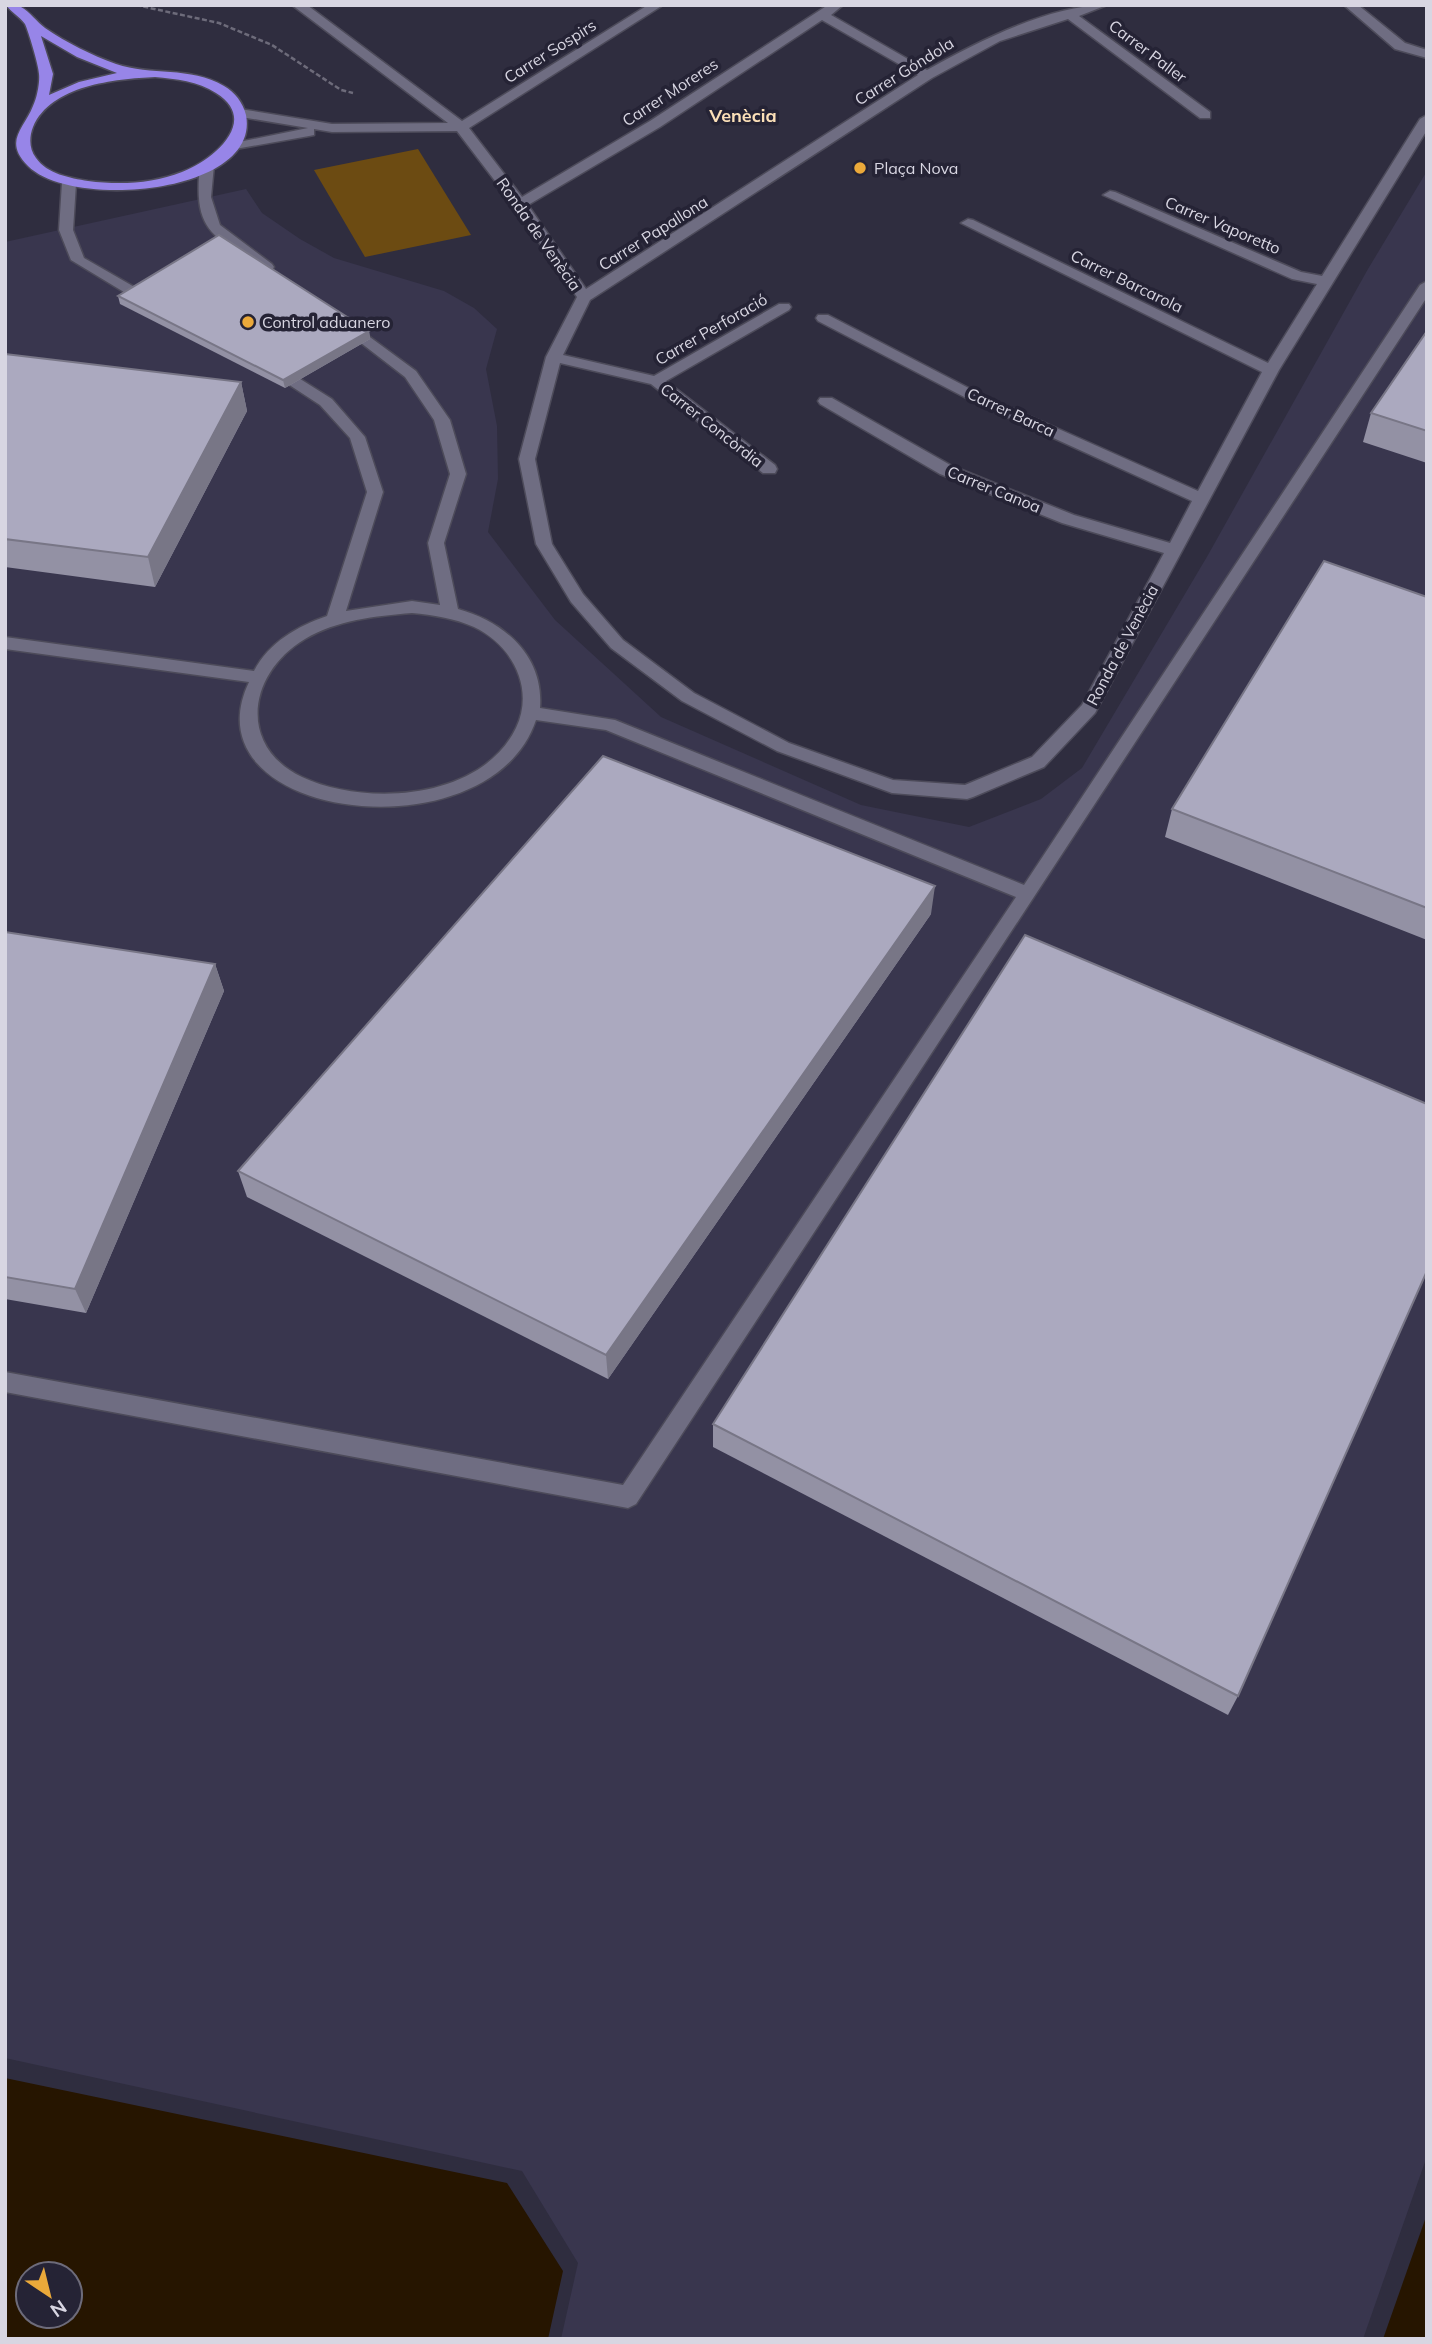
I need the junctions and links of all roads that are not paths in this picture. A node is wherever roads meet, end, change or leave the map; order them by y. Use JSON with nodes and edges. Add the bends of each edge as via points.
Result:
{"nodes":[{"id":1,"x":12,"y":5,"type":"edge"},
{"id":2,"x":298,"y":5,"type":"edge"},
{"id":3,"x":657,"y":5,"type":"edge"},
{"id":4,"x":837,"y":5,"type":"edge"},
{"id":5,"x":1350,"y":5,"type":"edge"},
{"id":6,"x":1097,"y":6,"type":"edge"},
{"id":7,"x":820,"y":15,"type":"junction"},
{"id":8,"x":1070,"y":15,"type":"junction"},
{"id":9,"x":31,"y":26,"type":"junction"},
{"id":10,"x":1427,"y":54,"type":"edge"},
{"id":11,"x":134,"y":74,"type":"junction"},
{"id":12,"x":927,"y":75,"type":"junction"},
{"id":13,"x":40,"y":107,"type":"junction"},
{"id":14,"x":240,"y":113,"type":"junction"},
{"id":15,"x":1205,"y":115,"type":"dead end"},
{"id":16,"x":1427,"y":119,"type":"edge"},
{"id":17,"x":461,"y":127,"type":"junction"},
{"id":18,"x":332,"y":128,"type":"junction"},
{"id":19,"x":229,"y":148,"type":"junction"},
{"id":20,"x":207,"y":165,"type":"junction"},
{"id":21,"x":69,"y":183,"type":"junction"},
{"id":22,"x":1110,"y":195,"type":"dead end"},
{"id":23,"x":740,"y":198,"type":"joint"},
{"id":24,"x":520,"y":204,"type":"junction"},
{"id":25,"x":968,"y":223,"type":"dead end"},
{"id":26,"x":284,"y":280,"type":"edge"},
{"id":27,"x":1325,"y":281,"type":"junction"},
{"id":28,"x":1427,"y":285,"type":"edge"},
{"id":29,"x":584,"y":297,"type":"junction"},
{"id":30,"x":784,"y":307,"type":"dead end"},
{"id":31,"x":166,"y":310,"type":"edge"},
{"id":32,"x":333,"y":315,"type":"edge"},
{"id":33,"x":824,"y":318,"type":"dead end"},
{"id":34,"x":554,"y":357,"type":"junction"},
{"id":35,"x":262,"y":361,"type":"edge"},
{"id":36,"x":1271,"y":370,"type":"junction"},
{"id":37,"x":656,"y":381,"type":"junction"},
{"id":38,"x":826,"y":401,"type":"dead end"},
{"id":39,"x":769,"y":469,"type":"dead end"},
{"id":40,"x":1201,"y":499,"type":"junction"},
{"id":41,"x":1173,"y":550,"type":"junction"},
{"id":42,"x":450,"y":612,"type":"junction"},
{"id":43,"x":335,"y":618,"type":"junction"},
{"id":44,"x":5,"y":643,"type":"edge"},
{"id":45,"x":257,"y":677,"type":"junction"},
{"id":46,"x":531,"y":713,"type":"junction"},
{"id":47,"x":1028,"y":894,"type":"junction"},
{"id":48,"x":5,"y":1382,"type":"edge"}],
"edges":[{"from":1,"to":9,"type":"highway"},
{"from":2,"to":17,"type":"street","name":"Ronda de Venècia"},
{"from":3,"to":17,"type":"street","name":"Carrer Sospirs"},
{"from":4,"to":7,"type":"street","name":"Carrer Moreres"},
{"from":5,"to":10,"type":"street","via":[[1400,46]]},
{"from":6,"to":8,"type":"street","name":"Carrer Góndola"},
{"from":7,"to":12,"type":"street"},
{"from":7,"to":24,"type":"street","name":"Carrer Moreres","via":[[655,124]]},
{"from":8,"to":12,"type":"street","name":"Carrer Góndola","via":[[995,38]]},
{"from":8,"to":15,"type":"street","name":"Carrer Paller"},
{"from":9,"to":11,"type":"highway","via":[[96,61]]},
{"from":9,"to":13,"type":"highway","via":[[46,74]]},
{"from":11,"to":13,"type":"highway","via":[[97,80]]},
{"from":11,"to":14,"type":"highway","via":[[176,75],[211,85],[225,93]]},
{"from":12,"to":23,"type":"street","name":"Carrer Góndola"},
{"from":13,"to":21,"type":"highway","via":[[23,134],[23,148],[40,170]]},
{"from":14,"to":18,"type":"street"},
{"from":14,"to":19,"type":"highway","via":[[240,131]]},
{"from":16,"to":27,"type":"street","name":"Ronda de Venècia"},
{"from":17,"to":18,"type":"street"},
{"from":17,"to":24,"type":"street","name":"Ronda de Venècia"},
{"from":18,"to":19,"type":"street"},
{"from":19,"to":20,"type":"highway"},
{"from":20,"to":21,"type":"highway","via":[[141,186],[103,188]]},
{"from":20,"to":26,"type":"street","via":[[204,197],[213,227]]},
{"from":21,"to":31,"type":"street","via":[[66,230],[78,260]]},
{"from":22,"to":27,"type":"street","name":"Carrer Vaporetto","via":[[1297,276]]},
{"from":23,"to":29,"type":"street","name":"Carrer Papallona"},
{"from":24,"to":29,"type":"street","name":"Ronda de Venècia"},
{"from":25,"to":36,"type":"street","name":"Carrer Barcarola"},
{"from":27,"to":36,"type":"street","name":"Ronda de Venècia"},
{"from":28,"to":47,"type":"street"},
{"from":29,"to":34,"type":"street","name":"Ronda de Venècia"},
{"from":30,"to":37,"type":"street","name":"Carrer Perforació"},
{"from":32,"to":42,"type":"street","via":[[411,374],[442,420],[458,474],[436,543]]},
{"from":33,"to":40,"type":"street","name":"Carrer Barca","via":[[978,398]]},
{"from":34,"to":37,"type":"street"},
{"from":34,"to":41,"type":"street","name":"Ronda de Venècia","via":[[527,459],[544,544],[577,598],[617,644],[688,697],[783,747],[892,786],[967,792],[1038,762],[1089,709]]},
{"from":35,"to":43,"type":"street","via":[[326,402],[357,436],[375,492]]},
{"from":36,"to":40,"type":"street","name":"Ronda de Venècia"},
{"from":37,"to":39,"type":"street","name":"Carrer Concòrdia"},
{"from":38,"to":41,"type":"street","name":"Carrer Canoa","via":[[946,470],[1068,520]]},
{"from":40,"to":41,"type":"street","name":"Ronda de Venècia"},
{"from":42,"to":43,"type":"street","via":[[412,607],[373,609]]},
{"from":42,"to":46,"type":"street","via":[[488,627],[517,651],[532,680]]},
{"from":43,"to":45,"type":"street","via":[[302,633],[276,653]]},
{"from":44,"to":45,"type":"street"},
{"from":45,"to":46,"type":"street","via":[[247,709],[252,740],[273,769],[306,789],[350,802],[398,802],[445,792],[486,772],[515,744]]},
{"from":46,"to":47,"type":"street","via":[[609,724]]},
{"from":47,"to":48,"type":"street","via":[[628,1497]]}]}
